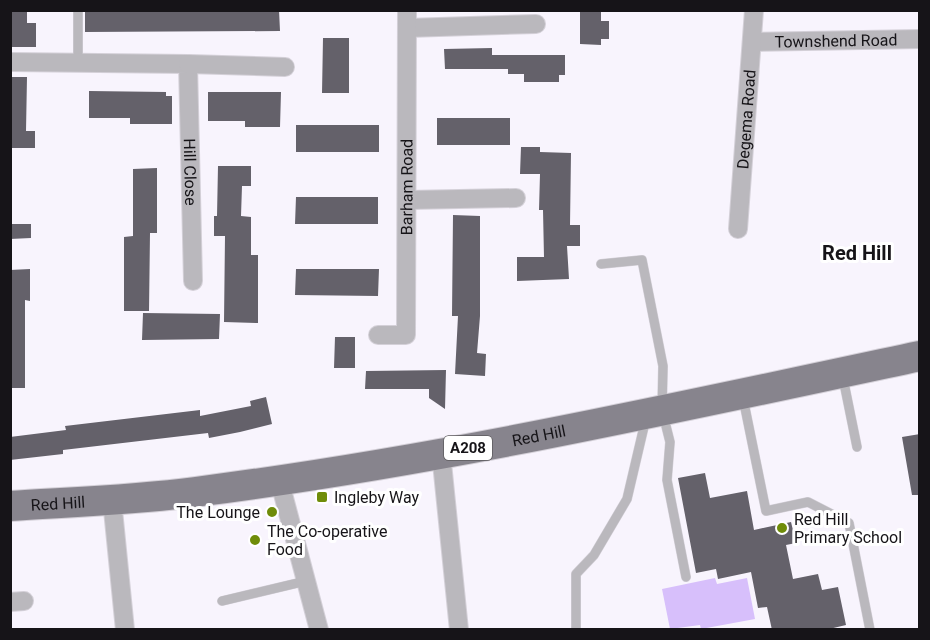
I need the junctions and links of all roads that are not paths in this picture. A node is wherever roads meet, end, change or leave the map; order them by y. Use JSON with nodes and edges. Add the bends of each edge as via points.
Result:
{"nodes":[{"id":1,"x":78,"y":10,"type":"edge"},
{"id":2,"x":754,"y":10,"type":"edge"},
{"id":3,"x":407,"y":19,"type":"edge"},
{"id":4,"x":536,"y":24,"type":"dead end"},
{"id":5,"x":920,"y":39,"type":"edge"},
{"id":6,"x":752,"y":42,"type":"junction"},
{"id":7,"x":10,"y":62,"type":"edge"},
{"id":8,"x":78,"y":62,"type":"junction"},
{"id":9,"x":188,"y":64,"type":"junction"},
{"id":10,"x":285,"y":67,"type":"dead end"},
{"id":11,"x":516,"y":198,"type":"dead end"},
{"id":12,"x":408,"y":200,"type":"junction"},
{"id":13,"x":738,"y":229,"type":"dead end"},
{"id":14,"x":601,"y":264,"type":"dead end"},
{"id":15,"x":193,"y":281,"type":"dead end"},
{"id":16,"x":378,"y":335,"type":"dead end"},
{"id":17,"x":920,"y":356,"type":"edge"},
{"id":18,"x":842,"y":372,"type":"junction"},
{"id":19,"x":742,"y":393,"type":"junction"},
{"id":20,"x":655,"y":411,"type":"junction"},
{"id":21,"x":857,"y":447,"type":"dead end"},
{"id":22,"x":441,"y":453,"type":"junction"},
{"id":23,"x":279,"y":479,"type":"junction"},
{"id":24,"x":112,"y":500,"type":"junction"},
{"id":25,"x":10,"y":506,"type":"edge"},
{"id":26,"x":686,"y":577,"type":"dead end"},
{"id":27,"x":306,"y":581,"type":"junction"},
{"id":28,"x":222,"y":601,"type":"dead end"},
{"id":29,"x":125,"y":630,"type":"edge"},
{"id":30,"x":319,"y":630,"type":"edge"},
{"id":31,"x":459,"y":630,"type":"edge"},
{"id":32,"x":576,"y":630,"type":"edge"},
{"id":33,"x":870,"y":630,"type":"edge"}],
"edges":[{"from":1,"to":8,"type":"lane"},
{"from":2,"to":6,"type":"street","name":"Degema Road"},
{"from":3,"to":4,"type":"street"},
{"from":3,"to":12,"type":"street","name":"Barham Road"},
{"from":5,"to":6,"type":"street","name":"Townshend Road"},
{"from":6,"to":13,"type":"street","name":"Degema Road"},
{"from":7,"to":8,"type":"street"},
{"from":8,"to":9,"type":"street"},
{"from":9,"to":10,"type":"street"},
{"from":9,"to":15,"type":"street","name":"Hill Close"},
{"from":11,"to":12,"type":"street"},
{"from":12,"to":16,"type":"street","name":"Barham Road","via":[[406,334]]},
{"from":14,"to":20,"type":"lane","via":[[642,260],[663,366]]},
{"from":17,"to":18,"type":"main road","name":"Red Hill","number":"A208"},
{"from":18,"to":19,"type":"main road","name":"Red Hill","number":"A208"},
{"from":18,"to":21,"type":"lane"},
{"from":19,"to":20,"type":"main road","name":"Red Hill","number":"A208"},
{"from":19,"to":33,"type":"lane","via":[[766,511],[808,502],[849,523]]},
{"from":20,"to":22,"type":"main road","name":"Red Hill","number":"A208"},
{"from":20,"to":26,"type":"lane","via":[[670,442],[667,480]]},
{"from":20,"to":32,"type":"lane","via":[[627,499],[594,555],[576,574]]},
{"from":22,"to":23,"type":"main road","name":"Red Hill","number":"A208"},
{"from":22,"to":31,"type":"street"},
{"from":23,"to":24,"type":"main road","name":"Red Hill","number":"A208"},
{"from":23,"to":27,"type":"street"},
{"from":24,"to":25,"type":"main road","name":"Red Hill","number":"A208"},
{"from":24,"to":29,"type":"street"},
{"from":27,"to":28,"type":"lane"},
{"from":27,"to":30,"type":"street"}]}
